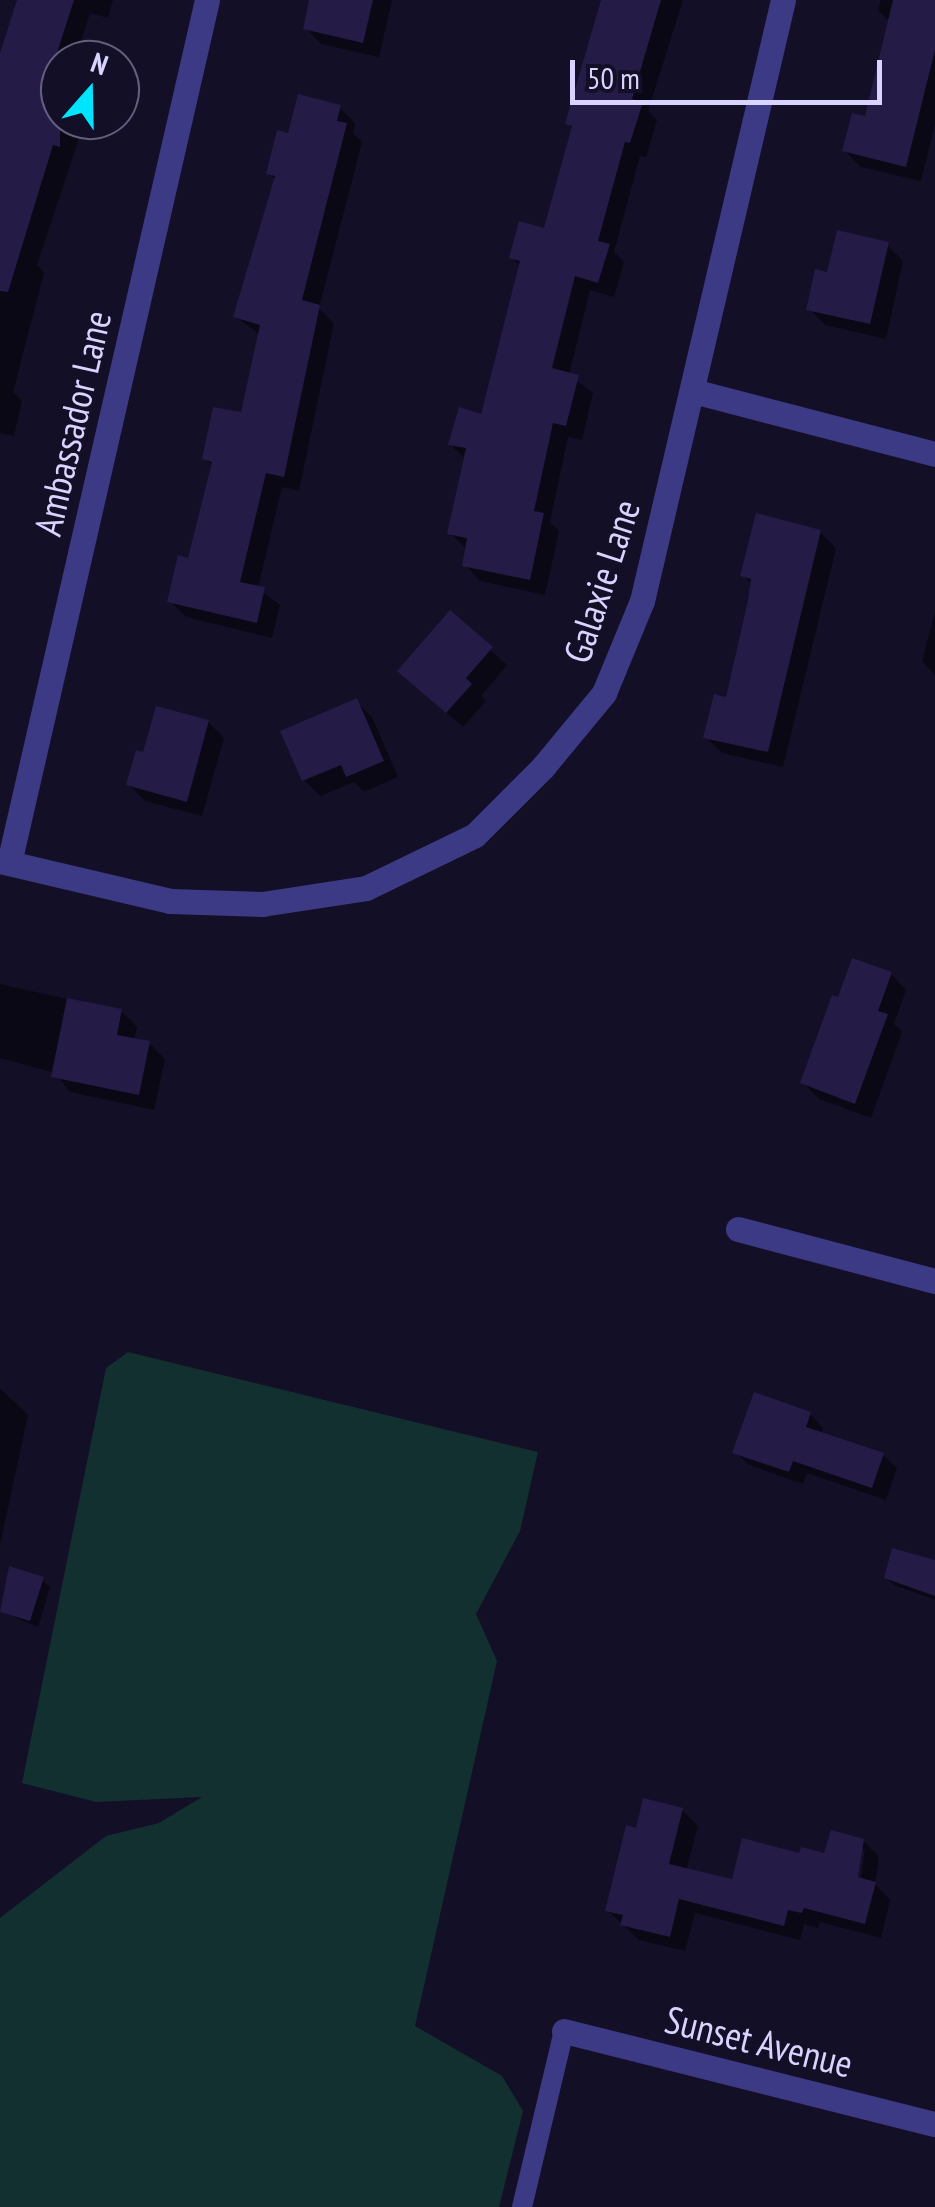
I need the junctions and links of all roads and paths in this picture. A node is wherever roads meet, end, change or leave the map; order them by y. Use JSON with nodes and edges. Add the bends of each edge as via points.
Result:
{"nodes":[{"id":1,"x":208,"y":0,"type":"edge"},
{"id":2,"x":784,"y":0,"type":"edge"},
{"id":3,"x":693,"y":391,"type":"junction"},
{"id":4,"x":935,"y":454,"type":"edge"},
{"id":5,"x":4,"y":862,"type":"edge"},
{"id":6,"x":738,"y":1229,"type":"dead end"},
{"id":7,"x":935,"y":1281,"type":"edge"},
{"id":8,"x":564,"y":2031,"type":"joint"},
{"id":9,"x":935,"y":2124,"type":"edge"},
{"id":10,"x":522,"y":2207,"type":"edge"}],
"edges":[{"from":1,"to":5,"type":"street","name":"Ambassador Lane"},
{"from":2,"to":3,"type":"street","name":"Galaxie Lane"},
{"from":3,"to":4,"type":"street"},
{"from":3,"to":5,"type":"street","name":"Galaxie Lane","via":[[642,601],[604,693],[476,835],[366,888],[262,904],[170,901]]},
{"from":6,"to":7,"type":"street"},
{"from":8,"to":9,"type":"street","name":"Sunset Avenue"},
{"from":8,"to":10,"type":"lane"}]}
